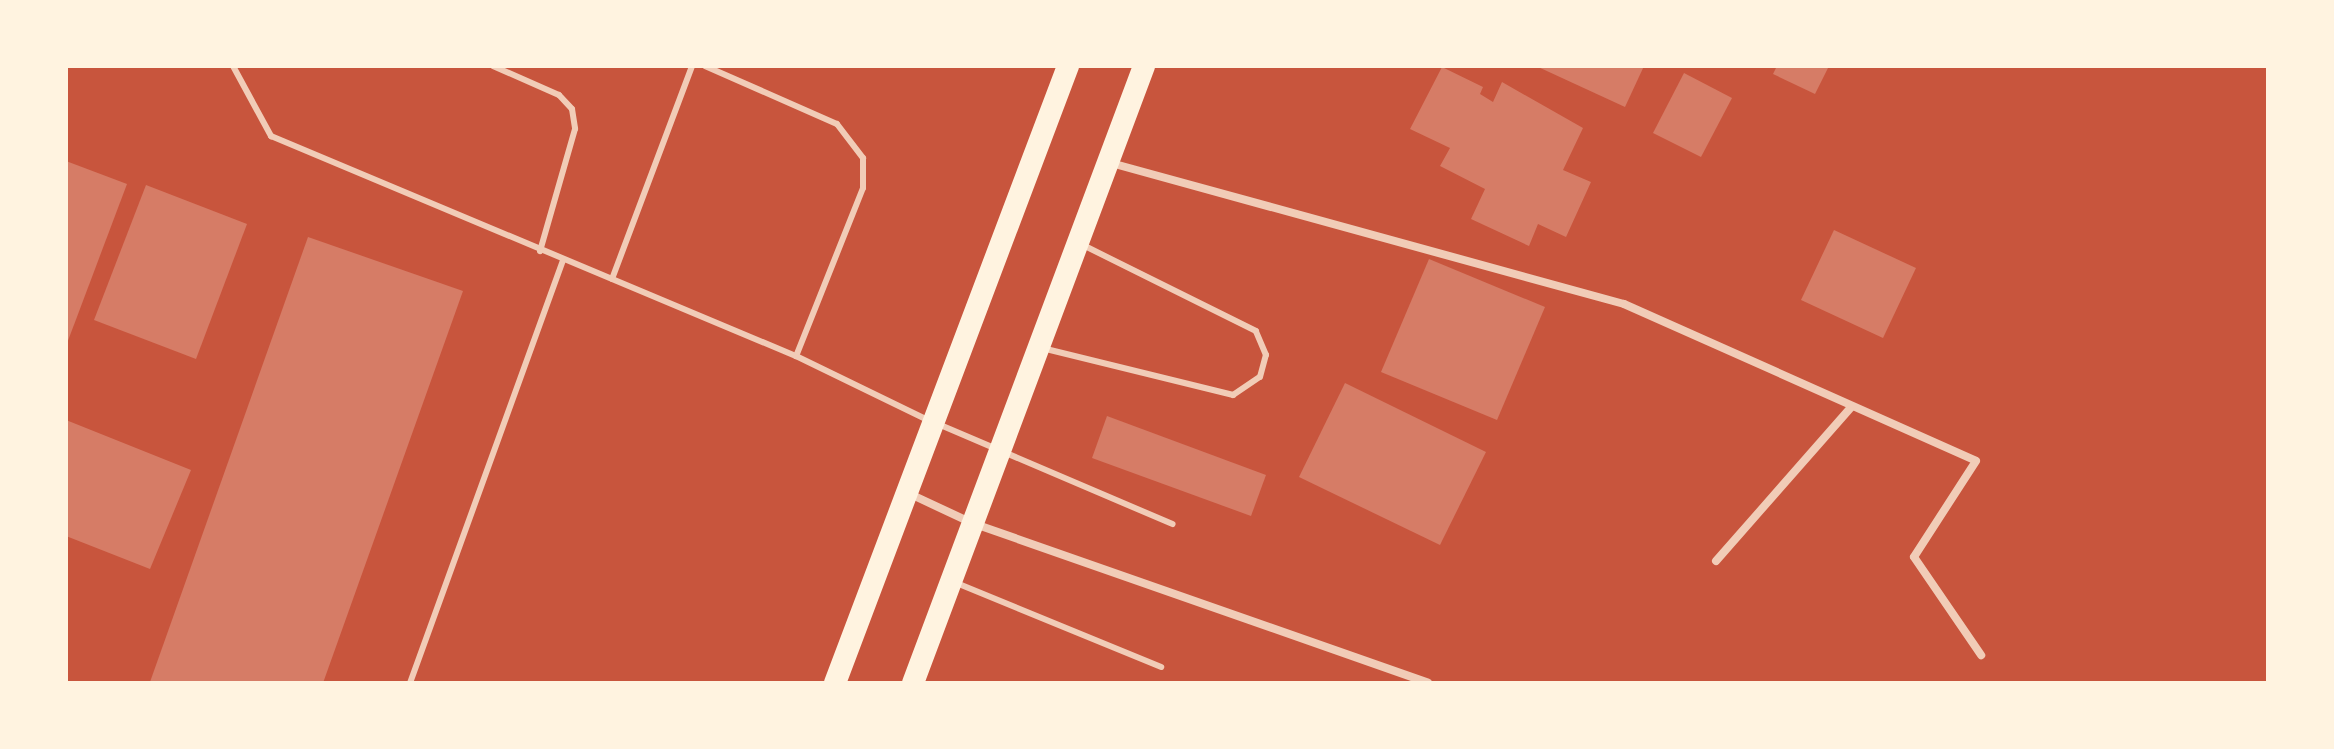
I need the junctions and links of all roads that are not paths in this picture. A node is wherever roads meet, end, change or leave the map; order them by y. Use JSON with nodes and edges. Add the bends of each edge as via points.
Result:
{"nodes":[{"id":1,"x":233,"y":66,"type":"edge"},
{"id":2,"x":493,"y":66,"type":"edge"},
{"id":3,"x":692,"y":66,"type":"edge"},
{"id":4,"x":705,"y":66,"type":"edge"},
{"id":5,"x":1068,"y":66,"type":"edge"},
{"id":6,"x":1144,"y":66,"type":"edge"},
{"id":7,"x":1108,"y":162,"type":"junction"},
{"id":8,"x":1078,"y":243,"type":"junction"},
{"id":9,"x":540,"y":251,"type":"junction"},
{"id":10,"x":563,"y":261,"type":"junction"},
{"id":11,"x":612,"y":279,"type":"junction"},
{"id":12,"x":1037,"y":347,"type":"junction"},
{"id":13,"x":796,"y":356,"type":"junction"},
{"id":14,"x":1852,"y":406,"type":"junction"},
{"id":15,"x":935,"y":423,"type":"junction"},
{"id":16,"x":1001,"y":449,"type":"junction"},
{"id":17,"x":908,"y":493,"type":"junction"},
{"id":18,"x":972,"y":523,"type":"junction"},
{"id":19,"x":1173,"y":524,"type":"dead end"},
{"id":20,"x":1716,"y":561,"type":"dead end"},
{"id":21,"x":951,"y":581,"type":"junction"},
{"id":22,"x":1981,"y":655,"type":"dead end"},
{"id":23,"x":1161,"y":667,"type":"dead end"},
{"id":24,"x":919,"y":681,"type":"edge"},
{"id":25,"x":410,"y":683,"type":"edge"},
{"id":26,"x":835,"y":683,"type":"edge"},
{"id":27,"x":1428,"y":683,"type":"edge"}],
"edges":[{"from":1,"to":9,"type":"lane","via":[[271,136]]},
{"from":2,"to":9,"type":"lane","via":[[572,109],[575,129]]},
{"from":3,"to":11,"type":"lane"},
{"from":4,"to":13,"type":"lane","via":[[837,124],[863,158],[863,188]]},
{"from":5,"to":15,"type":"highway"},
{"from":6,"to":7,"type":"highway"},
{"from":7,"to":8,"type":"highway"},
{"from":7,"to":14,"type":"street","via":[[1624,304]]},
{"from":8,"to":12,"type":"highway"},
{"from":8,"to":12,"type":"lane","via":[[1256,331],[1266,355],[1260,377],[1233,395]]},
{"from":9,"to":10,"type":"lane"},
{"from":10,"to":11,"type":"lane"},
{"from":10,"to":25,"type":"lane"},
{"from":11,"to":13,"type":"lane"},
{"from":12,"to":16,"type":"highway"},
{"from":13,"to":15,"type":"lane"},
{"from":14,"to":20,"type":"street"},
{"from":14,"to":22,"type":"street","via":[[1976,461],[1914,557]]},
{"from":15,"to":16,"type":"lane"},
{"from":15,"to":17,"type":"highway"},
{"from":16,"to":18,"type":"highway"},
{"from":16,"to":19,"type":"lane"},
{"from":17,"to":18,"type":"street"},
{"from":17,"to":26,"type":"highway"},
{"from":18,"to":21,"type":"highway"},
{"from":18,"to":27,"type":"street"},
{"from":21,"to":23,"type":"lane"},
{"from":21,"to":24,"type":"highway"}]}
